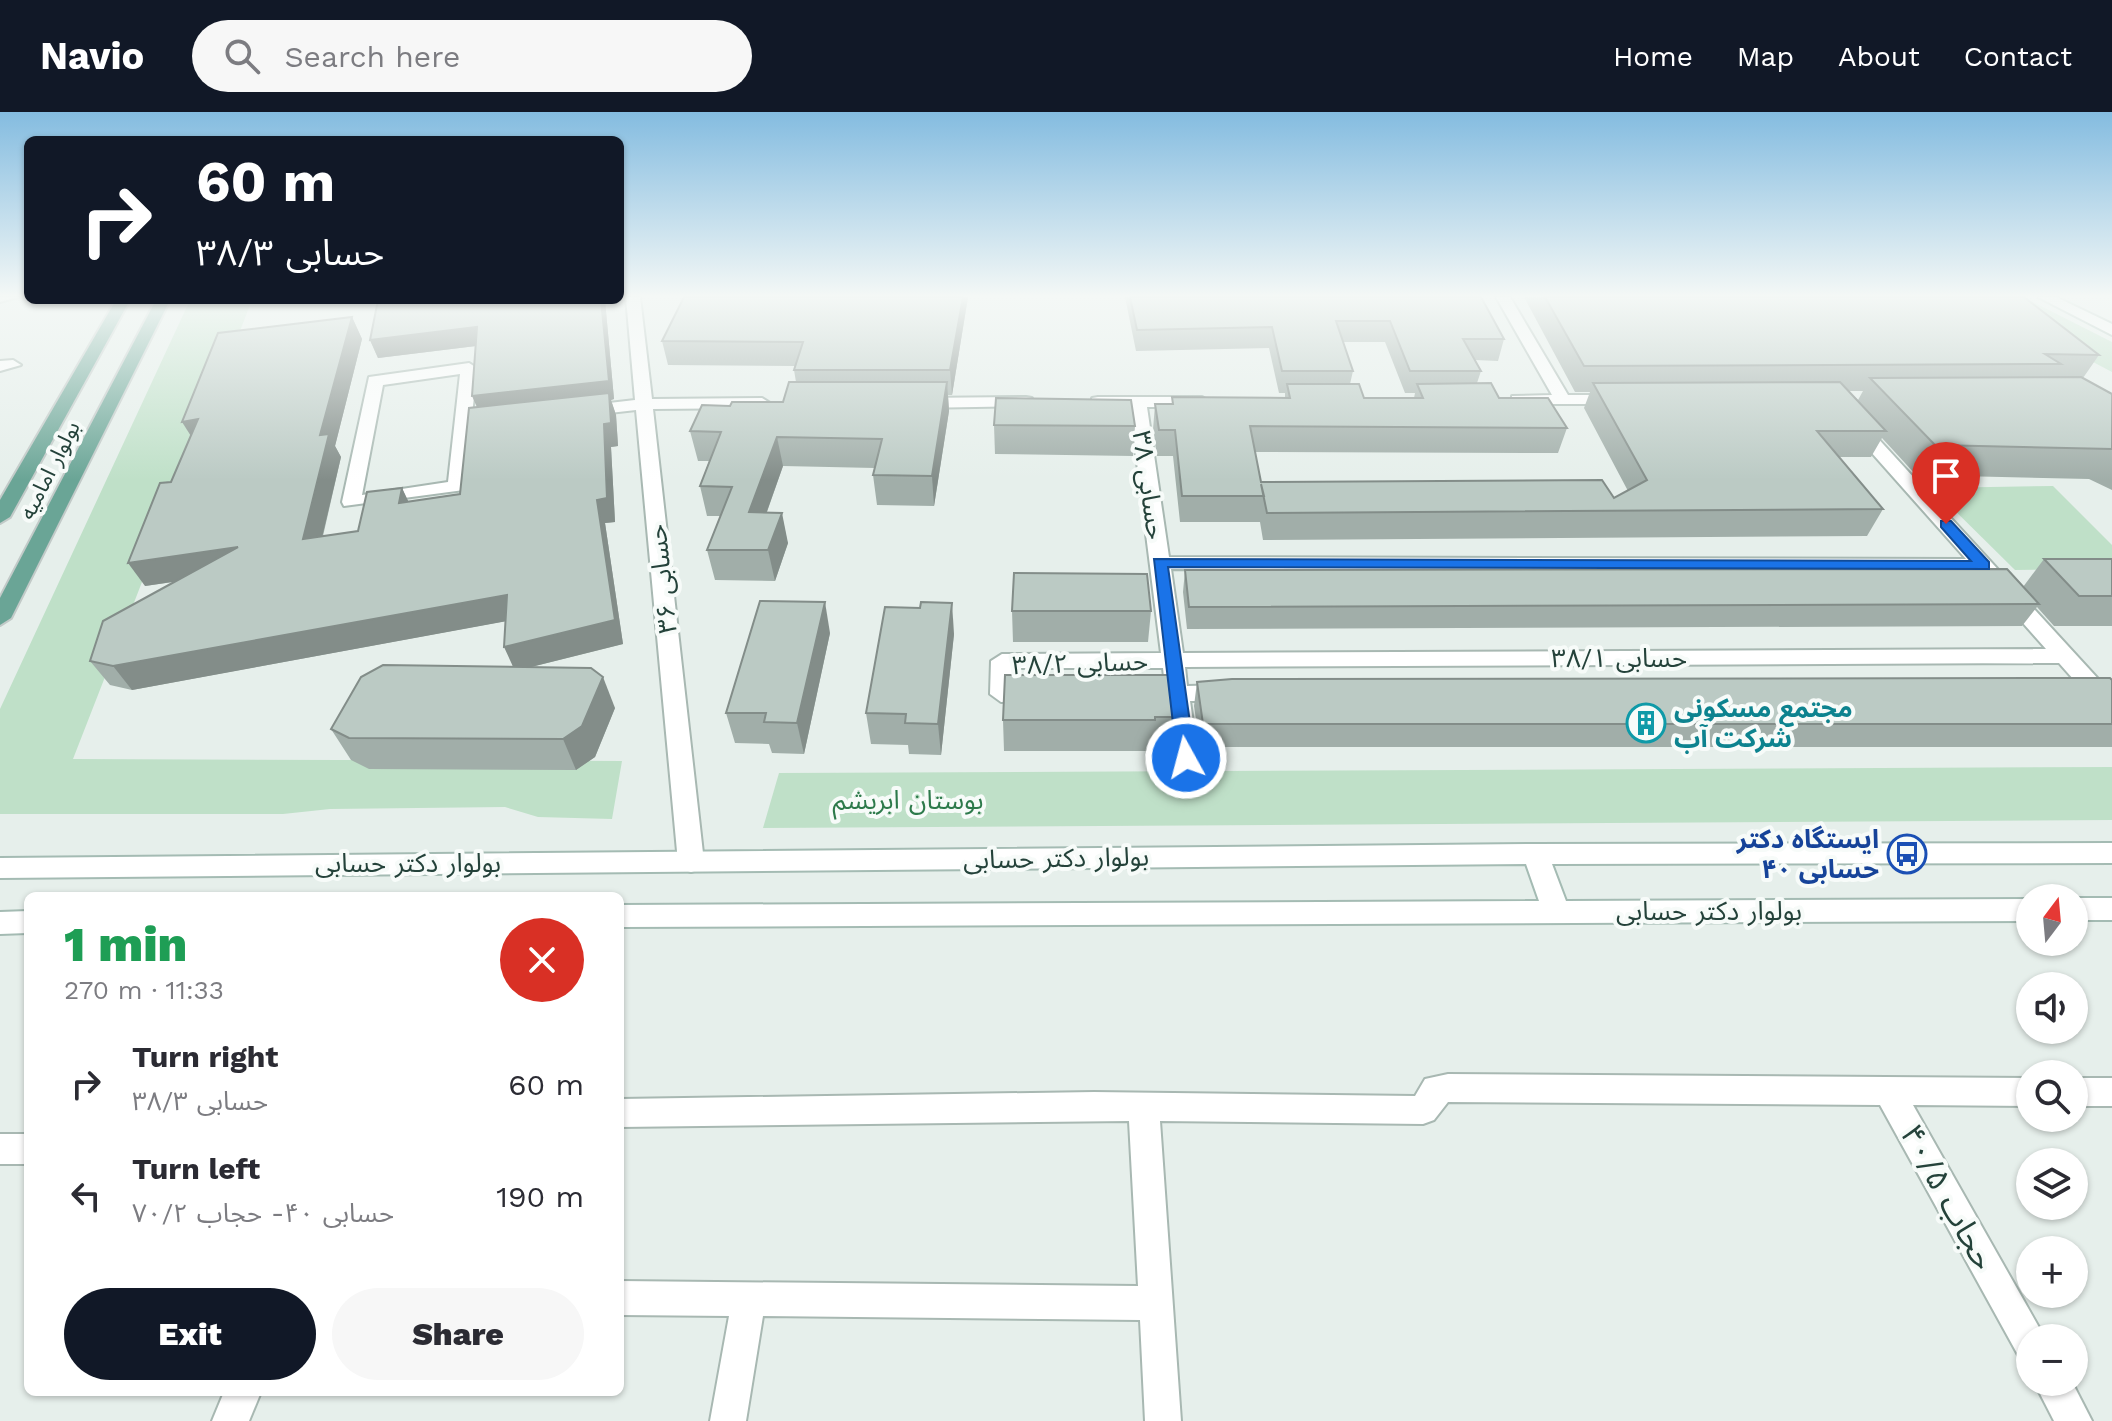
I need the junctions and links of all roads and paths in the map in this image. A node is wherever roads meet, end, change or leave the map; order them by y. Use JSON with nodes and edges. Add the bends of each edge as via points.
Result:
{"nodes":[{"id":1,"x":90,"y":358,"type":"edge"},
{"id":2,"x":133,"y":358,"type":"edge"},
{"id":3,"x":640,"y":358,"type":"edge"},
{"id":4,"x":1539,"y":358,"type":"edge"},
{"id":5,"x":1563,"y":400,"type":"junction"},
{"id":6,"x":1642,"y":400,"type":"edge"},
{"id":7,"x":1500,"y":401,"type":"edge"},
{"id":8,"x":1043,"y":402,"type":"edge"},
{"id":9,"x":1075,"y":402,"type":"edge"},
{"id":10,"x":1138,"y":402,"type":"junction"},
{"id":11,"x":1216,"y":402,"type":"edge"},
{"id":12,"x":782,"y":403,"type":"edge"},
{"id":13,"x":904,"y":403,"type":"edge"},
{"id":14,"x":645,"y":404,"type":"junction"},
{"id":15,"x":1843,"y":410,"type":"edge"},
{"id":16,"x":569,"y":412,"type":"edge"},
{"id":17,"x":471,"y":423,"type":"joint"},
{"id":18,"x":0,"y":517,"type":"edge"},
{"id":19,"x":1160,"y":563,"type":"junction"},
{"id":20,"x":1983,"y":565,"type":"junction"},
{"id":21,"x":0,"y":618,"type":"edge"},
{"id":22,"x":2065,"y":656,"type":"junction"},
{"id":23,"x":1173,"y":660,"type":"junction"},
{"id":24,"x":2060,"y":686,"type":"edge"},
{"id":25,"x":2092,"y":686,"type":"junction"},
{"id":26,"x":1240,"y":693,"type":"edge"},
{"id":27,"x":1059,"y":694,"type":"edge"},
{"id":28,"x":1118,"y":694,"type":"edge"},
{"id":29,"x":1177,"y":694,"type":"junction"},
{"id":30,"x":2112,"y":708,"type":"edge"},
{"id":31,"x":1186,"y":758,"type":"dead end"},
{"id":32,"x":2112,"y":853,"type":"edge"},
{"id":33,"x":1535,"y":854,"type":"junction"},
{"id":34,"x":691,"y":862,"type":"junction"},
{"id":35,"x":0,"y":868,"type":"edge"},
{"id":36,"x":2088,"y":909,"type":"edge"},
{"id":37,"x":2112,"y":909,"type":"edge"},
{"id":38,"x":2016,"y":910,"type":"edge"},
{"id":39,"x":1556,"y":911,"type":"junction"},
{"id":40,"x":624,"y":916,"type":"edge"},
{"id":41,"x":24,"y":922,"type":"edge"},
{"id":42,"x":0,"y":923,"type":"edge"},
{"id":43,"x":2016,"y":1092,"type":"edge"},
{"id":44,"x":2088,"y":1092,"type":"edge"},
{"id":45,"x":2112,"y":1092,"type":"edge"},
{"id":46,"x":1890,"y":1094,"type":"junction"},
{"id":47,"x":1144,"y":1106,"type":"junction"},
{"id":48,"x":624,"y":1113,"type":"edge"},
{"id":49,"x":0,"y":1149,"type":"edge"},
{"id":50,"x":24,"y":1149,"type":"edge"},
{"id":51,"x":624,"y":1298,"type":"edge"},
{"id":52,"x":749,"y":1300,"type":"junction"},
{"id":53,"x":1154,"y":1303,"type":"junction"},
{"id":54,"x":2019,"y":1324,"type":"edge"},
{"id":55,"x":241,"y":1396,"type":"edge"},
{"id":56,"x":2060,"y":1396,"type":"edge"},
{"id":57,"x":230,"y":1421,"type":"edge"},
{"id":58,"x":728,"y":1421,"type":"edge"},
{"id":59,"x":1163,"y":1421,"type":"edge"},
{"id":60,"x":2074,"y":1421,"type":"edge"}],
"edges":[{"from":1,"to":18,"type":"main road","name":"بولوار امامیه"},
{"from":2,"to":21,"type":"main road","name":"بولوار امامیه"},
{"from":3,"to":14,"type":"street","name":"حسابی ۳۶"},
{"from":4,"to":5,"type":"street"},
{"from":5,"to":6,"type":"street"},
{"from":5,"to":7,"type":"street"},
{"from":8,"to":13,"type":"street"},
{"from":9,"to":10,"type":"street"},
{"from":10,"to":11,"type":"street"},
{"from":10,"to":19,"type":"street","name":"حسابی ۳۸"},
{"from":12,"to":14,"type":"street"},
{"from":14,"to":16,"type":"street"},
{"from":14,"to":34,"type":"street","name":"حسابی ۳۶"},
{"from":15,"to":20,"type":"street"},
{"from":17,"to":17,"type":"street","via":[[469,368],[375,381],[351,502],[457,486]]},
{"from":19,"to":20,"type":"street"},
{"from":19,"to":23,"type":"street","name":"حسابی ۳۸"},
{"from":20,"to":22,"type":"street"},
{"from":22,"to":23,"type":"street","name":"حسابی ۳۸/۱"},
{"from":22,"to":25,"type":"street"},
{"from":23,"to":27,"type":"street","name":"حسابی ۳۸/۲","via":[[1002,661],[1001,694]]},
{"from":23,"to":29,"type":"street","name":"حسابی ۳۸"},
{"from":24,"to":25,"type":"street"},
{"from":25,"to":30,"type":"street"},
{"from":26,"to":29,"type":"street"},
{"from":28,"to":29,"type":"street","name":"حسابی ۳۸/۲"},
{"from":29,"to":31,"type":"street","name":"حسابی ۳۸"},
{"from":32,"to":33,"type":"street","name":"بولوار دکتر حسابی"},
{"from":33,"to":34,"type":"street","name":"بولوار دکتر حسابی"},
{"from":33,"to":39,"type":"street"},
{"from":34,"to":35,"type":"street","name":"بولوار دکتر حسابی"},
{"from":36,"to":37,"type":"street"},
{"from":38,"to":39,"type":"street","name":"بولوار دکتر حسابی"},
{"from":39,"to":40,"type":"street","name":"بولوار دکتر حسابی"},
{"from":41,"to":42,"type":"street"},
{"from":43,"to":46,"type":"street"},
{"from":44,"to":45,"type":"street"},
{"from":46,"to":47,"type":"street","via":[[1448,1088],[1436,1089],[1423,1110]]},
{"from":46,"to":54,"type":"street","name":"حجاب ۴۰/۵"},
{"from":47,"to":48,"type":"street"},
{"from":47,"to":53,"type":"street"},
{"from":49,"to":50,"type":"street"},
{"from":51,"to":52,"type":"street"},
{"from":52,"to":53,"type":"street"},
{"from":52,"to":58,"type":"street"},
{"from":53,"to":59,"type":"street"},
{"from":55,"to":57,"type":"street"},
{"from":56,"to":60,"type":"street"}]}
